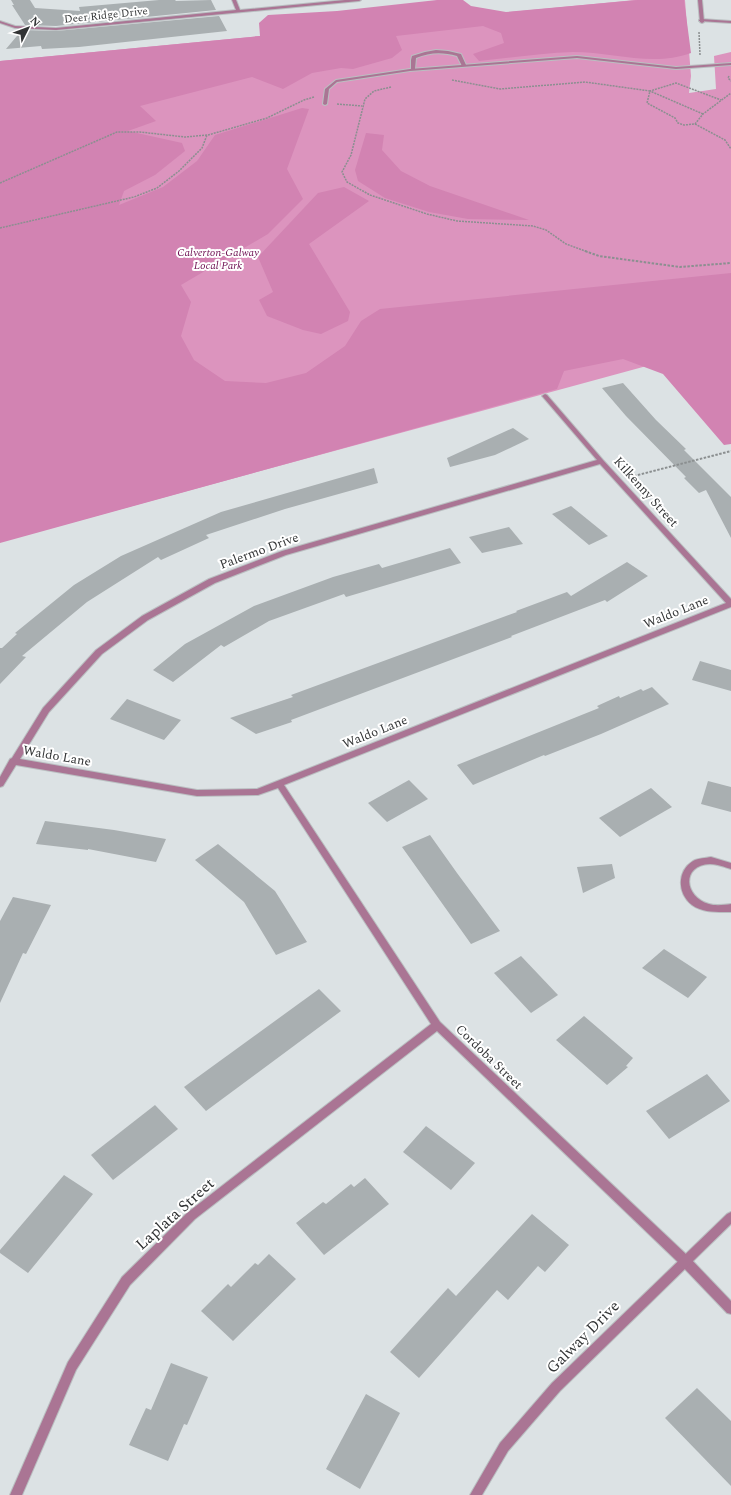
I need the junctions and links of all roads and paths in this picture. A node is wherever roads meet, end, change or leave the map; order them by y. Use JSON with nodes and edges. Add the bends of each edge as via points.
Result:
{"nodes":[{"id":1,"x":234,"y":0,"type":"edge"},
{"id":2,"x":359,"y":0,"type":"edge"},
{"id":3,"x":700,"y":0,"type":"edge"},
{"id":4,"x":238,"y":11,"type":"junction"},
{"id":5,"x":0,"y":22,"type":"edge"},
{"id":6,"x":731,"y":22,"type":"edge"},
{"id":7,"x":731,"y":64,"type":"edge"},
{"id":8,"x":464,"y":65,"type":"junction"},
{"id":9,"x":413,"y":69,"type":"junction"},
{"id":10,"x":449,"y":80,"type":"dead end"},
{"id":11,"x":396,"y":85,"type":"dead end"},
{"id":12,"x":650,"y":91,"type":"junction"},
{"id":13,"x":731,"y":93,"type":"edge"},
{"id":14,"x":326,"y":96,"type":"junction"},
{"id":15,"x":721,"y":100,"type":"junction"},
{"id":16,"x":325,"y":104,"type":"joint"},
{"id":17,"x":362,"y":106,"type":"junction"},
{"id":18,"x":703,"y":114,"type":"junction"},
{"id":19,"x":695,"y":124,"type":"junction"},
{"id":20,"x":207,"y":135,"type":"junction"},
{"id":21,"x":731,"y":149,"type":"edge"},
{"id":22,"x":0,"y":184,"type":"edge"},
{"id":23,"x":0,"y":228,"type":"edge"},
{"id":24,"x":731,"y":262,"type":"edge"},
{"id":25,"x":545,"y":396,"type":"dead end"},
{"id":26,"x":731,"y":451,"type":"edge"},
{"id":27,"x":601,"y":461,"type":"junction"},
{"id":28,"x":630,"y":478,"type":"dead end"},
{"id":29,"x":731,"y":604,"type":"edge"},
{"id":30,"x":13,"y":760,"type":"junction"},
{"id":31,"x":279,"y":783,"type":"junction"},
{"id":32,"x":0,"y":784,"type":"edge"},
{"id":33,"x":731,"y":866,"type":"edge"},
{"id":34,"x":731,"y":908,"type":"edge"},
{"id":35,"x":437,"y":1025,"type":"junction"},
{"id":36,"x":731,"y":1217,"type":"edge"},
{"id":37,"x":684,"y":1260,"type":"junction"},
{"id":38,"x":731,"y":1309,"type":"edge"},
{"id":39,"x":16,"y":1495,"type":"edge"},
{"id":40,"x":476,"y":1495,"type":"edge"}],
"edges":[{"from":1,"to":4,"type":"street"},
{"from":2,"to":4,"type":"street","name":"Deer Ridge Drive"},
{"from":3,"to":6,"type":"street","via":[[702,21]]},
{"from":4,"to":5,"type":"street","name":"Deer Ridge Drive","via":[[56,29],[15,27]]},
{"from":7,"to":8,"type":"street","via":[[676,68],[577,57]]},
{"from":8,"to":9,"type":"street"},
{"from":8,"to":9,"type":"street","via":[[459,55],[429,52],[414,57]]},
{"from":9,"to":14,"type":"street","via":[[336,81],[327,89]]},
{"from":10,"to":12,"type":"path","via":[[500,89],[585,82]]},
{"from":11,"to":17,"type":"path","via":[[374,91],[365,99]]},
{"from":12,"to":15,"type":"path","via":[[676,83]]},
{"from":12,"to":18,"type":"path"},
{"from":12,"to":19,"type":"path","via":[[647,103],[675,118],[678,123]]},
{"from":13,"to":15,"type":"path"},
{"from":14,"to":16,"type":"street"},
{"from":14,"to":20,"type":"path","via":[[302,99],[276,114]]},
{"from":15,"to":18,"type":"path"},
{"from":16,"to":17,"type":"path"},
{"from":17,"to":24,"type":"path","via":[[351,155],[342,172],[347,182],[370,195],[426,214],[457,221],[533,226],[546,230],[566,244],[599,256],[680,267]]},
{"from":18,"to":19,"type":"path"},
{"from":19,"to":21,"type":"path","via":[[725,140]]},
{"from":20,"to":22,"type":"path","via":[[177,137],[117,132]]},
{"from":20,"to":23,"type":"path","via":[[202,148],[157,188],[134,197]]},
{"from":25,"to":27,"type":"street","name":"Kilkenny Street"},
{"from":26,"to":28,"type":"path"},
{"from":27,"to":29,"type":"street","name":"Kilkenny Street"},
{"from":27,"to":30,"type":"street","name":"Palermo Drive","via":[[284,553],[212,581],[145,618],[99,652],[46,710]]},
{"from":29,"to":31,"type":"street","name":"Waldo Lane"},
{"from":30,"to":31,"type":"street","name":"Waldo Lane","via":[[197,794],[258,792]]},
{"from":30,"to":32,"type":"street","name":"Palermo Drive"},
{"from":31,"to":35,"type":"street","name":"Cordoba Street"},
{"from":33,"to":34,"type":"street","via":[[710,860],[691,865],[683,878],[683,886],[693,901],[711,909]]},
{"from":35,"to":37,"type":"street","name":"Cordoba Street"},
{"from":35,"to":39,"type":"street","name":"Laplata Street","via":[[191,1216],[126,1281],[72,1366]]},
{"from":36,"to":37,"type":"street","name":"Galway Drive"},
{"from":37,"to":38,"type":"street","name":"Cordoba Street"},
{"from":37,"to":40,"type":"street","name":"Galway Drive","via":[[556,1387],[504,1447]]}]}
